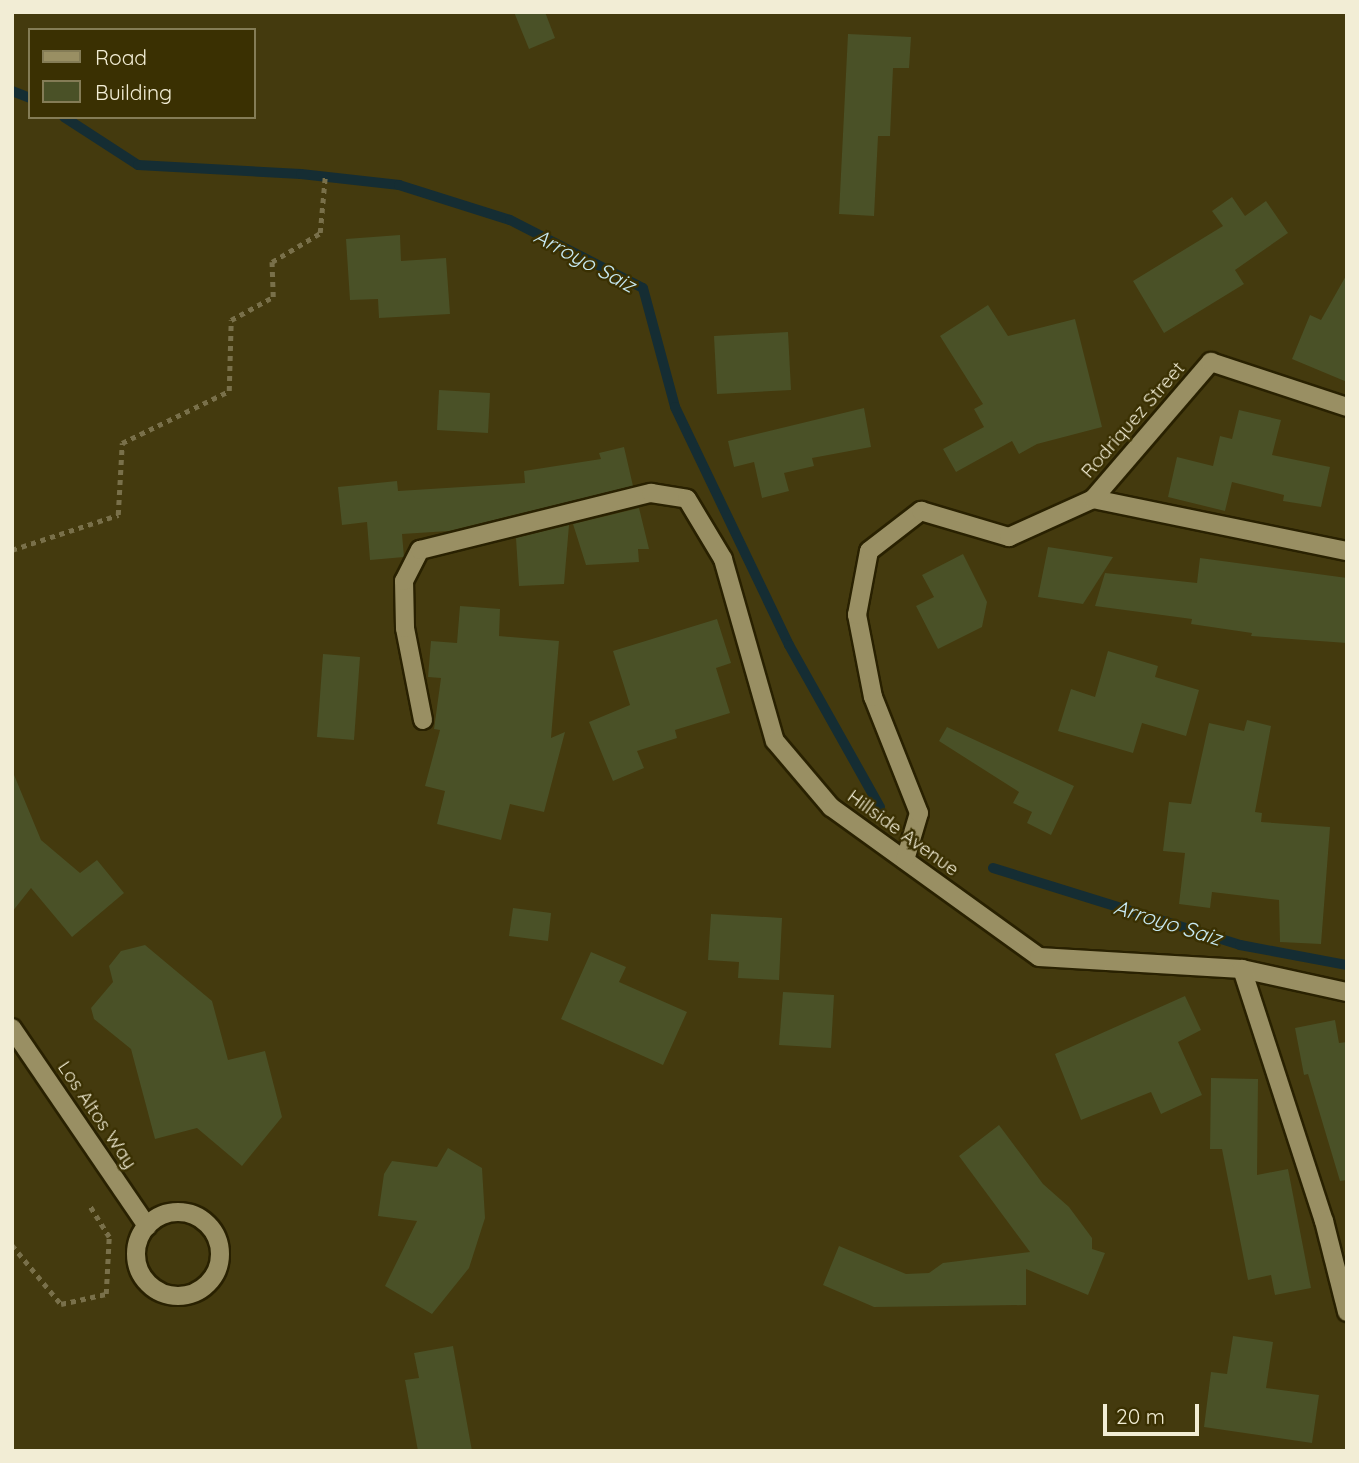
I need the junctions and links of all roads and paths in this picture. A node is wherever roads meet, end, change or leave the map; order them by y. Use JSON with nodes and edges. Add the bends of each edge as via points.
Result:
{"nodes":[{"id":1,"x":325,"y":177,"type":"dead end"},
{"id":2,"x":1347,"y":407,"type":"edge"},
{"id":3,"x":1093,"y":499,"type":"junction"},
{"id":4,"x":12,"y":550,"type":"edge"},
{"id":5,"x":1347,"y":551,"type":"edge"},
{"id":6,"x":423,"y":720,"type":"dead end"},
{"id":7,"x":905,"y":860,"type":"junction"},
{"id":8,"x":1242,"y":970,"type":"junction"},
{"id":9,"x":1347,"y":992,"type":"edge"},
{"id":10,"x":12,"y":1028,"type":"edge"},
{"id":11,"x":90,"y":1206,"type":"dead end"},
{"id":12,"x":147,"y":1226,"type":"junction"},
{"id":13,"x":12,"y":1245,"type":"edge"},
{"id":14,"x":1347,"y":1312,"type":"edge"}],
"edges":[{"from":1,"to":4,"type":"path","via":[[320,233],[272,262],[272,297],[232,320],[229,391],[122,443],[118,515]]},
{"from":2,"to":3,"type":"street","name":"Rodriquez Street","via":[[1211,362]]},
{"from":3,"to":5,"type":"street"},
{"from":3,"to":7,"type":"street","name":"Rodriquez Street","via":[[1009,537],[920,511],[869,551],[857,615],[873,697],[919,813]]},
{"from":6,"to":7,"type":"street","name":"Hillside Avenue","via":[[404,581],[420,550],[651,493],[687,499],[723,559],[775,741],[831,807]]},
{"from":7,"to":8,"type":"street","name":"Hillside Avenue","via":[[1039,957]]},
{"from":8,"to":9,"type":"street","name":"Hillside Avenue"},
{"from":8,"to":14,"type":"street","via":[[1324,1221]]},
{"from":10,"to":12,"type":"street","name":"Los Altos Way"},
{"from":11,"to":13,"type":"path","via":[[109,1237],[106,1294],[61,1304]]},
{"from":12,"to":12,"type":"street","via":[[136,1253],[138,1267],[156,1290],[184,1296],[210,1283],[217,1271],[220,1245],[206,1222],[183,1212],[169,1212]]}]}
